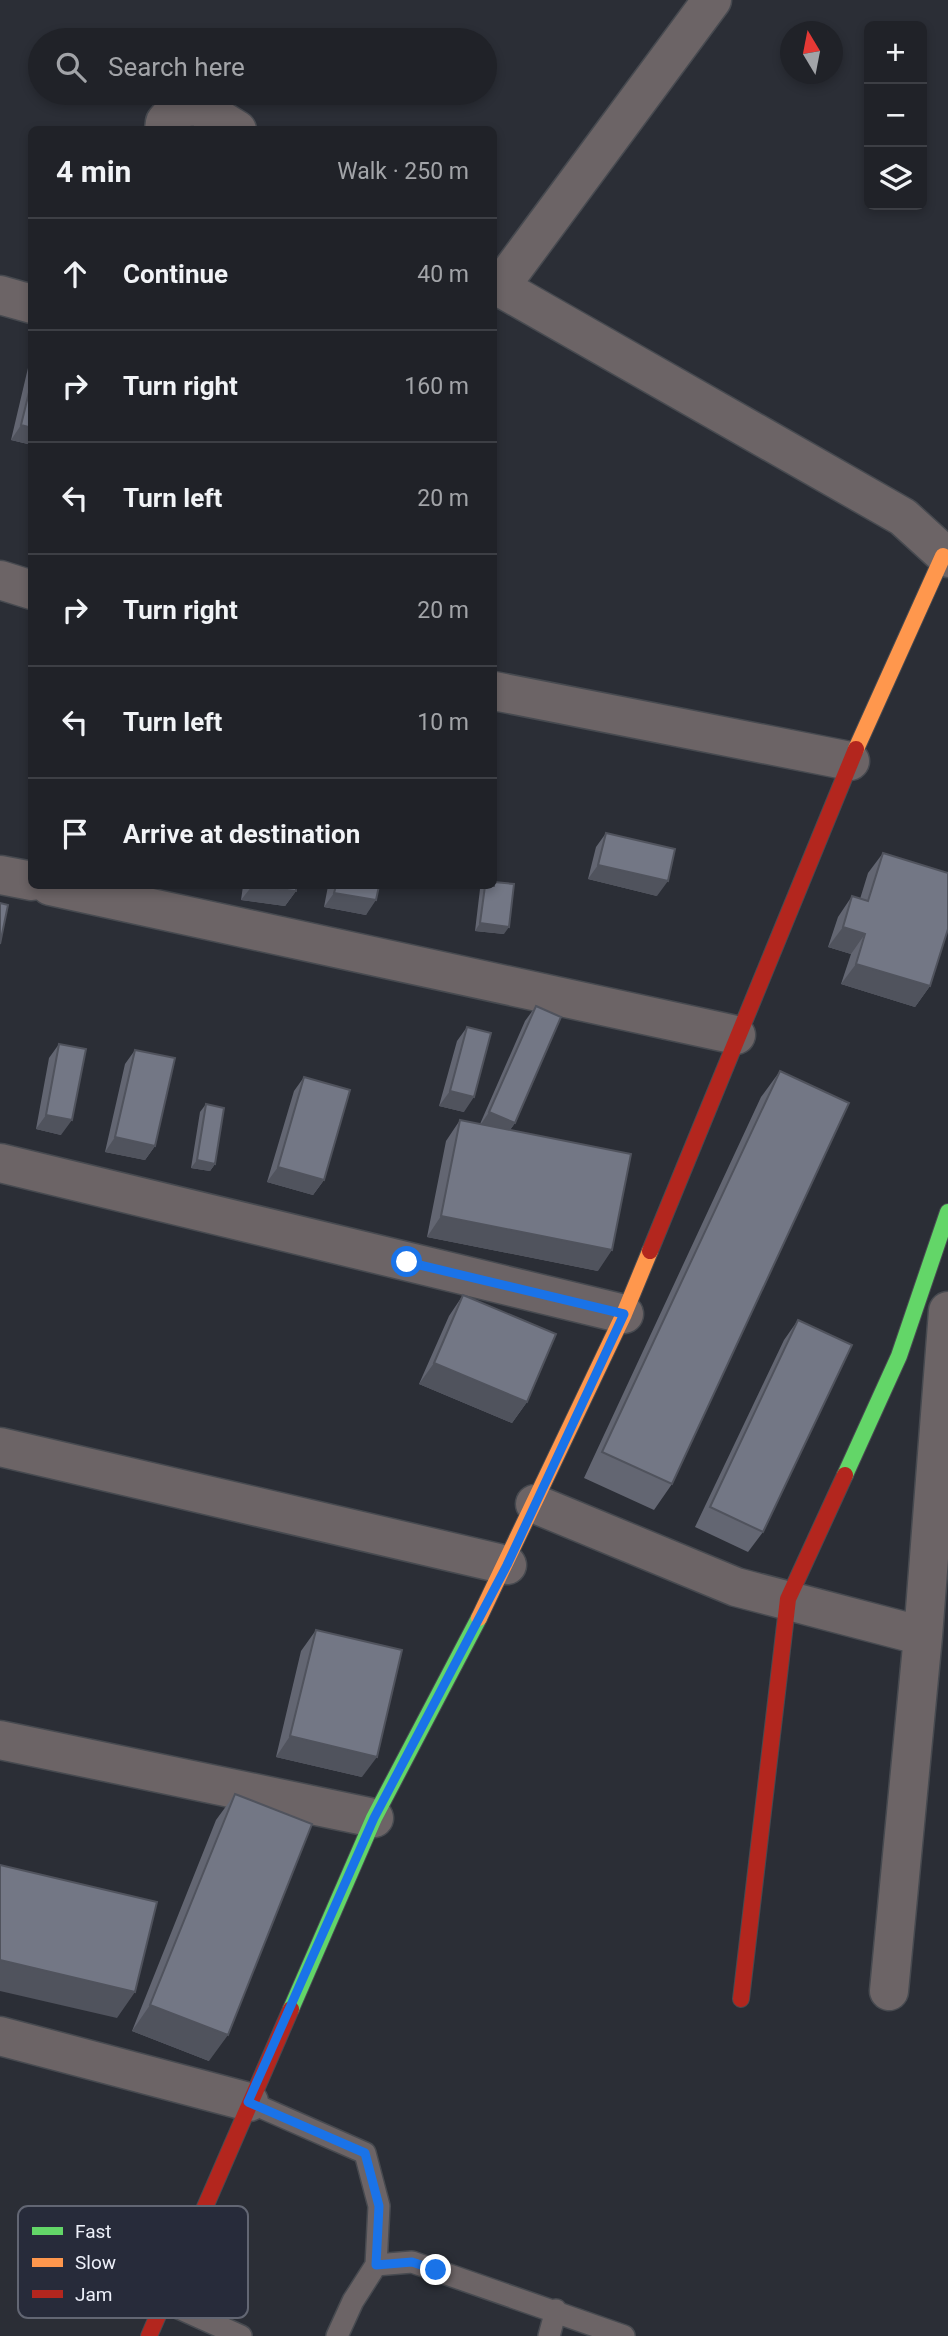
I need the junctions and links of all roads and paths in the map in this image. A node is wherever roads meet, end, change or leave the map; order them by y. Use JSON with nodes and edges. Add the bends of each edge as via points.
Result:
{"nodes":[{"id":1,"x":712,"y":0,"type":"edge"},
{"id":2,"x":164,"y":126,"type":"edge"},
{"id":3,"x":230,"y":126,"type":"edge"},
{"id":4,"x":497,"y":285,"type":"edge"},
{"id":5,"x":497,"y":287,"type":"edge"},
{"id":6,"x":0,"y":295,"type":"edge"},
{"id":7,"x":28,"y":303,"type":"edge"},
{"id":8,"x":946,"y":557,"type":"edge"},
{"id":9,"x":0,"y":580,"type":"edge"},
{"id":10,"x":28,"y":589,"type":"edge"},
{"id":11,"x":497,"y":692,"type":"edge"},
{"id":12,"x":850,"y":761,"type":"junction"},
{"id":13,"x":0,"y":875,"type":"edge"},
{"id":14,"x":28,"y":880,"type":"edge"},
{"id":15,"x":90,"y":890,"type":"edge"},
{"id":16,"x":736,"y":1035,"type":"junction"},
{"id":17,"x":0,"y":1163,"type":"edge"},
{"id":18,"x":948,"y":1212,"type":"edge"},
{"id":19,"x":948,"y":1311,"type":"edge"},
{"id":20,"x":624,"y":1314,"type":"junction"},
{"id":21,"x":0,"y":1447,"type":"edge"},
{"id":22,"x":535,"y":1504,"type":"junction"},
{"id":23,"x":507,"y":1565,"type":"junction"},
{"id":24,"x":788,"y":1599,"type":"junction"},
{"id":25,"x":923,"y":1636,"type":"junction"},
{"id":26,"x":0,"y":1740,"type":"edge"},
{"id":27,"x":374,"y":1818,"type":"junction"},
{"id":28,"x":889,"y":1991,"type":"dead end"},
{"id":29,"x":741,"y":1999,"type":"dead end"},
{"id":30,"x":0,"y":2036,"type":"edge"},
{"id":31,"x":248,"y":2102,"type":"junction"},
{"id":32,"x":204,"y":2206,"type":"edge"},
{"id":33,"x":376,"y":2265,"type":"junction"},
{"id":34,"x":556,"y":2310,"type":"junction"},
{"id":35,"x":156,"y":2318,"type":"edge"},
{"id":36,"x":201,"y":2318,"type":"edge"},
{"id":37,"x":149,"y":2336,"type":"edge"},
{"id":38,"x":241,"y":2336,"type":"edge"},
{"id":39,"x":337,"y":2336,"type":"edge"},
{"id":40,"x":550,"y":2336,"type":"edge"},
{"id":41,"x":624,"y":2336,"type":"edge"}],
"edges":[{"from":1,"to":4,"type":"street"},
{"from":2,"to":3,"type":"street","via":[[177,108],[198,106]]},
{"from":5,"to":8,"type":"street","via":[[903,517]]},
{"from":6,"to":7,"type":"street"},
{"from":8,"to":12,"type":"street"},
{"from":9,"to":10,"type":"street"},
{"from":11,"to":12,"type":"street"},
{"from":12,"to":16,"type":"street"},
{"from":13,"to":14,"type":"street"},
{"from":15,"to":16,"type":"street"},
{"from":16,"to":20,"type":"street"},
{"from":17,"to":20,"type":"street"},
{"from":18,"to":24,"type":"street","via":[[899,1356]]},
{"from":19,"to":25,"type":"street"},
{"from":20,"to":22,"type":"street"},
{"from":21,"to":23,"type":"street"},
{"from":22,"to":23,"type":"street"},
{"from":22,"to":24,"type":"street","via":[[736,1587]]},
{"from":23,"to":27,"type":"street"},
{"from":24,"to":25,"type":"street"},
{"from":24,"to":29,"type":"street"},
{"from":25,"to":28,"type":"street"},
{"from":26,"to":27,"type":"street"},
{"from":27,"to":31,"type":"street"},
{"from":30,"to":31,"type":"street"},
{"from":31,"to":32,"type":"street"},
{"from":31,"to":33,"type":"lane","via":[[365,2153],[379,2206]]},
{"from":33,"to":34,"type":"lane","via":[[412,2262]]},
{"from":33,"to":39,"type":"lane"},
{"from":34,"to":40,"type":"lane"},
{"from":34,"to":41,"type":"lane"},
{"from":35,"to":37,"type":"street"},
{"from":36,"to":38,"type":"lane"}]}
